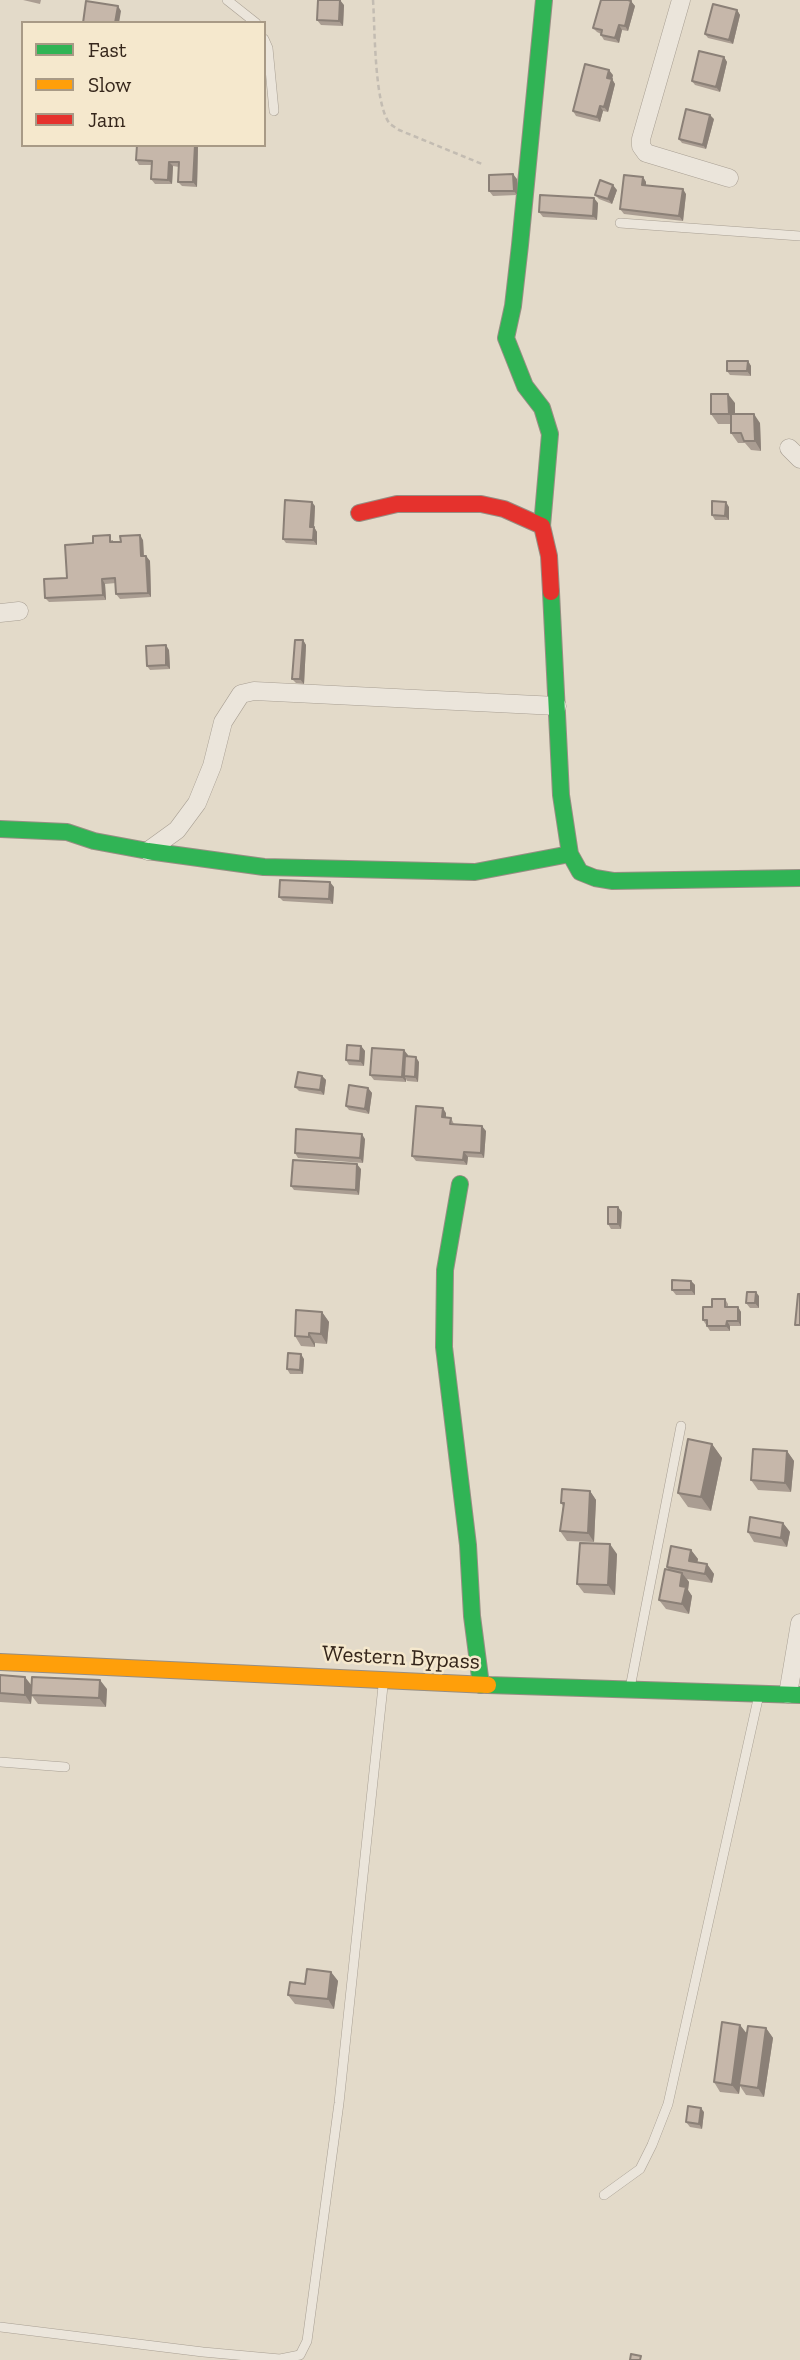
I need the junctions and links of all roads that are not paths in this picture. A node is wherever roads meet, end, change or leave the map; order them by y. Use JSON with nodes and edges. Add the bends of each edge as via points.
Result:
{"nodes":[{"id":1,"x":226,"y":0,"type":"edge"},
{"id":2,"x":544,"y":0,"type":"edge"},
{"id":3,"x":681,"y":0,"type":"edge"},
{"id":4,"x":253,"y":21,"type":"edge"},
{"id":5,"x":266,"y":44,"type":"edge"},
{"id":6,"x":274,"y":111,"type":"dead end"},
{"id":7,"x":729,"y":178,"type":"dead end"},
{"id":8,"x":620,"y":223,"type":"dead end"},
{"id":9,"x":800,"y":236,"type":"edge"},
{"id":10,"x":359,"y":513,"type":"dead end"},
{"id":11,"x":542,"y":527,"type":"junction"},
{"id":12,"x":19,"y":611,"type":"dead end"},
{"id":13,"x":0,"y":613,"type":"edge"},
{"id":14,"x":557,"y":706,"type":"junction"},
{"id":15,"x":0,"y":829,"type":"edge"},
{"id":16,"x":148,"y":851,"type":"junction"},
{"id":17,"x":570,"y":854,"type":"junction"},
{"id":18,"x":800,"y":878,"type":"edge"},
{"id":19,"x":460,"y":1184,"type":"dead end"},
{"id":20,"x":681,"y":1426,"type":"dead end"},
{"id":21,"x":800,"y":1623,"type":"edge"},
{"id":22,"x":0,"y":1662,"type":"edge"},
{"id":23,"x":384,"y":1680,"type":"junction"},
{"id":24,"x":481,"y":1685,"type":"junction"},
{"id":25,"x":629,"y":1689,"type":"junction"},
{"id":26,"x":760,"y":1693,"type":"junction"},
{"id":27,"x":794,"y":1695,"type":"edge"},
{"id":28,"x":0,"y":1762,"type":"edge"},
{"id":29,"x":65,"y":1767,"type":"dead end"},
{"id":30,"x":604,"y":2195,"type":"dead end"},
{"id":31,"x":0,"y":2327,"type":"edge"}],
"edges":[{"from":1,"to":4,"type":"lane"},
{"from":2,"to":11,"type":"street","via":[[520,245],[506,338],[521,378],[542,408],[550,434]]},
{"from":3,"to":7,"type":"street","via":[[641,146],[646,153]]},
{"from":5,"to":6,"type":"lane"},
{"from":8,"to":9,"type":"lane"},
{"from":10,"to":11,"type":"street","via":[[397,504],[481,504]]},
{"from":11,"to":14,"type":"street","via":[[549,556]]},
{"from":12,"to":13,"type":"street"},
{"from":14,"to":16,"type":"street","via":[[241,694],[223,722],[197,803],[177,831]]},
{"from":14,"to":17,"type":"street","via":[[561,795]]},
{"from":15,"to":16,"type":"street","via":[[67,832]]},
{"from":16,"to":17,"type":"street","via":[[264,867],[475,872]]},
{"from":17,"to":18,"type":"street","via":[[580,872],[613,881]]},
{"from":19,"to":24,"type":"street","via":[[445,1270],[444,1347]]},
{"from":20,"to":25,"type":"lane"},
{"from":21,"to":27,"type":"street"},
{"from":22,"to":23,"type":"street","name":"Western Bypass"},
{"from":23,"to":24,"type":"street","name":"Western Bypass"},
{"from":23,"to":31,"type":"lane","via":[[339,2103],[307,2342],[300,2355],[280,2359],[203,2353]]},
{"from":24,"to":25,"type":"street","name":"Western Bypass"},
{"from":25,"to":26,"type":"street","name":"Western Bypass"},
{"from":26,"to":27,"type":"street","name":"Western Bypass"},
{"from":26,"to":30,"type":"lane","via":[[668,2104],[640,2169]]},
{"from":28,"to":29,"type":"lane"}]}
